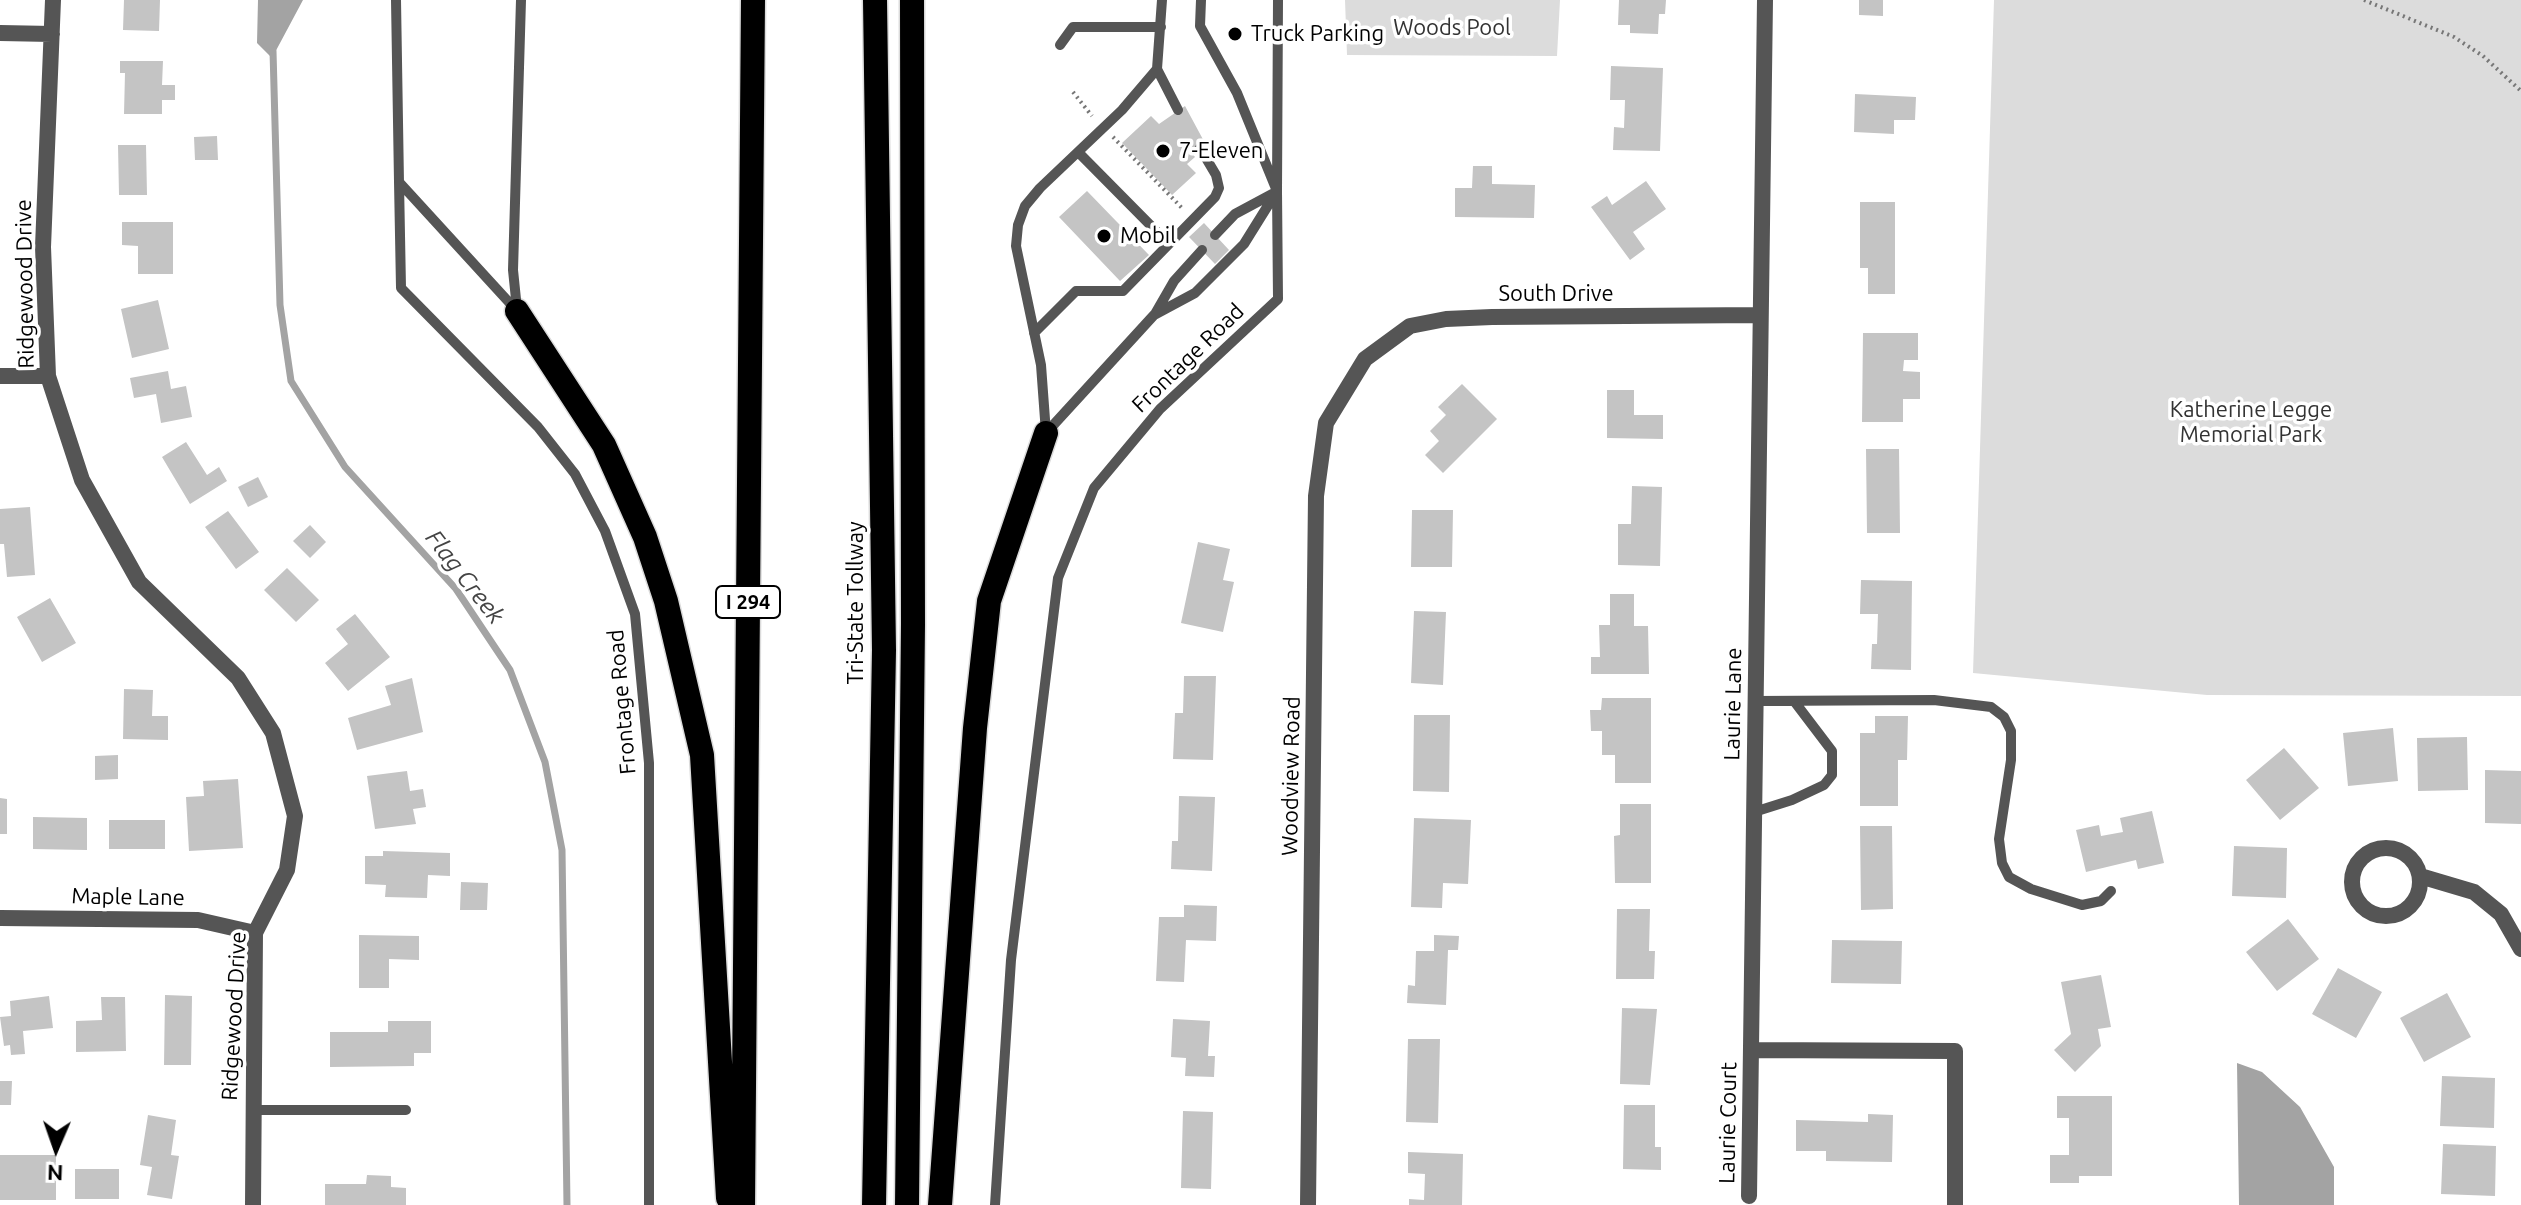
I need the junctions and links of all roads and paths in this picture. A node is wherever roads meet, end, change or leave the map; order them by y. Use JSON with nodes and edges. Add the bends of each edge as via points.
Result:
{"nodes":[{"id":1,"x":53,"y":0,"type":"edge"},
{"id":2,"x":396,"y":0,"type":"edge"},
{"id":3,"x":521,"y":0,"type":"edge"},
{"id":4,"x":753,"y":0,"type":"edge"},
{"id":5,"x":875,"y":0,"type":"edge"},
{"id":6,"x":912,"y":0,"type":"edge"},
{"id":7,"x":1162,"y":0,"type":"edge"},
{"id":8,"x":1201,"y":0,"type":"edge"},
{"id":9,"x":1278,"y":0,"type":"edge"},
{"id":10,"x":1765,"y":0,"type":"edge"},
{"id":11,"x":2364,"y":0,"type":"edge"},
{"id":12,"x":1161,"y":27,"type":"junction"},
{"id":13,"x":0,"y":33,"type":"edge"},
{"id":14,"x":52,"y":34,"type":"junction"},
{"id":15,"x":1060,"y":45,"type":"dead end"},
{"id":16,"x":1157,"y":69,"type":"junction"},
{"id":17,"x":2521,"y":91,"type":"edge"},
{"id":18,"x":1073,"y":92,"type":"dead end"},
{"id":19,"x":1084,"y":108,"type":"dead end"},
{"id":20,"x":1178,"y":110,"type":"dead end"},
{"id":21,"x":1111,"y":135,"type":"dead end"},
{"id":22,"x":1200,"y":148,"type":"dead end"},
{"id":23,"x":1078,"y":152,"type":"junction"},
{"id":24,"x":399,"y":182,"type":"junction"},
{"id":25,"x":1277,"y":191,"type":"junction"},
{"id":26,"x":1189,"y":215,"type":"dead end"},
{"id":27,"x":1215,"y":235,"type":"dead end"},
{"id":28,"x":1169,"y":244,"type":"junction"},
{"id":29,"x":1202,"y":250,"type":"dead end"},
{"id":30,"x":517,"y":311,"type":"junction"},
{"id":31,"x":1154,"y":315,"type":"junction"},
{"id":32,"x":1760,"y":315,"type":"junction"},
{"id":33,"x":1034,"y":333,"type":"junction"},
{"id":34,"x":1365,"y":359,"type":"joint"},
{"id":35,"x":0,"y":376,"type":"edge"},
{"id":36,"x":48,"y":376,"type":"junction"},
{"id":37,"x":1046,"y":433,"type":"junction"},
{"id":38,"x":1755,"y":701,"type":"junction"},
{"id":39,"x":1794,"y":701,"type":"junction"},
{"id":40,"x":1754,"y":812,"type":"junction"},
{"id":41,"x":2420,"y":876,"type":"junction"},
{"id":42,"x":2111,"y":891,"type":"dead end"},
{"id":43,"x":0,"y":918,"type":"edge"},
{"id":44,"x":255,"y":933,"type":"junction"},
{"id":45,"x":2521,"y":949,"type":"edge"},
{"id":46,"x":1751,"y":1050,"type":"junction"},
{"id":47,"x":252,"y":1110,"type":"junction"},
{"id":48,"x":406,"y":1110,"type":"dead end"},
{"id":49,"x":1749,"y":1196,"type":"dead end"},
{"id":50,"x":253,"y":1205,"type":"edge"},
{"id":51,"x":649,"y":1205,"type":"edge"},
{"id":52,"x":728,"y":1205,"type":"edge"},
{"id":53,"x":743,"y":1205,"type":"edge"},
{"id":54,"x":874,"y":1205,"type":"edge"},
{"id":55,"x":907,"y":1205,"type":"edge"},
{"id":56,"x":940,"y":1205,"type":"edge"},
{"id":57,"x":995,"y":1205,"type":"edge"},
{"id":58,"x":1308,"y":1205,"type":"edge"},
{"id":59,"x":1955,"y":1205,"type":"edge"}],
"edges":[{"from":1,"to":14,"type":"street","name":"Ridgewood Drive"},
{"from":2,"to":24,"type":"lane","name":"Frontage Road"},
{"from":3,"to":30,"type":"lane","via":[[513,270]]},
{"from":4,"to":53,"type":"highway","number":"I 294"},
{"from":5,"to":54,"type":"highway","name":"Tri-State Tollway","via":[[884,650]]},
{"from":6,"to":55,"type":"highway"},
{"from":7,"to":12,"type":"lane"},
{"from":8,"to":25,"type":"lane","via":[[1200,26],[1237,93]]},
{"from":9,"to":25,"type":"lane","name":"Frontage Road"},
{"from":10,"to":32,"type":"street","name":"Laurie Lane"},
{"from":11,"to":17,"type":"path","via":[[2454,37]]},
{"from":12,"to":15,"type":"lane","via":[[1073,27]]},
{"from":12,"to":16,"type":"lane"},
{"from":13,"to":14,"type":"street"},
{"from":14,"to":36,"type":"street","name":"Ridgewood Drive","via":[[43,247]]},
{"from":16,"to":20,"type":"lane"},
{"from":16,"to":23,"type":"lane"},
{"from":18,"to":19,"type":"path"},
{"from":21,"to":26,"type":"path"},
{"from":22,"to":28,"type":"lane","via":[[1219,188]]},
{"from":23,"to":28,"type":"lane"},
{"from":23,"to":33,"type":"lane","via":[[1025,206],[1018,225],[1016,246]]},
{"from":24,"to":30,"type":"lane"},
{"from":24,"to":51,"type":"lane","name":"Frontage Road","via":[[401,288],[538,427],[575,474],[605,531],[635,614],[649,763]]},
{"from":25,"to":27,"type":"lane","via":[[1235,214]]},
{"from":25,"to":31,"type":"lane","via":[[1244,244],[1195,293]]},
{"from":25,"to":57,"type":"lane","name":"Frontage Road","via":[[1278,299],[1160,409],[1094,488],[1058,578],[1011,960]]},
{"from":28,"to":33,"type":"lane","via":[[1123,291],[1076,291]]},
{"from":29,"to":31,"type":"lane","via":[[1174,281]]},
{"from":30,"to":52,"type":"highway","via":[[604,445],[645,537],[666,601],[702,755]]},
{"from":31,"to":37,"type":"lane"},
{"from":32,"to":34,"type":"street","name":"South Drive","via":[[1446,319],[1410,326]]},
{"from":32,"to":38,"type":"street","name":"Laurie Lane"},
{"from":33,"to":37,"type":"lane"},
{"from":34,"to":58,"type":"street","name":"Woodview Road","via":[[1326,423],[1316,496]]},
{"from":35,"to":36,"type":"street"},
{"from":36,"to":44,"type":"street","name":"Ridgewood Drive","via":[[82,480],[139,582],[238,678],[273,733],[295,816],[287,870]]},
{"from":37,"to":56,"type":"highway","via":[[989,601],[965,846]]},
{"from":38,"to":39,"type":"lane"},
{"from":38,"to":40,"type":"street","name":"Laurie Lane"},
{"from":39,"to":40,"type":"lane","via":[[1832,751],[1832,775],[1824,785]]},
{"from":39,"to":42,"type":"lane","via":[[1934,700],[1991,707],[2011,731],[1999,839],[2009,877],[2082,905],[2101,901]]},
{"from":40,"to":46,"type":"street","name":"Laurie Lane"},
{"from":41,"to":41,"type":"street","via":[[2406,854],[2378,849],[2359,860],[2353,892],[2366,910],[2400,914],[2417,899]]},
{"from":41,"to":45,"type":"street","via":[[2474,892],[2501,914]]},
{"from":43,"to":44,"type":"street","name":"Maple Lane","via":[[198,920]]},
{"from":44,"to":47,"type":"street","name":"Ridgewood Drive"},
{"from":46,"to":49,"type":"street","name":"Laurie Court"},
{"from":46,"to":59,"type":"street","via":[[1955,1051]]},
{"from":47,"to":48,"type":"lane"},
{"from":47,"to":50,"type":"street","name":"Ridgewood Drive"}]}
